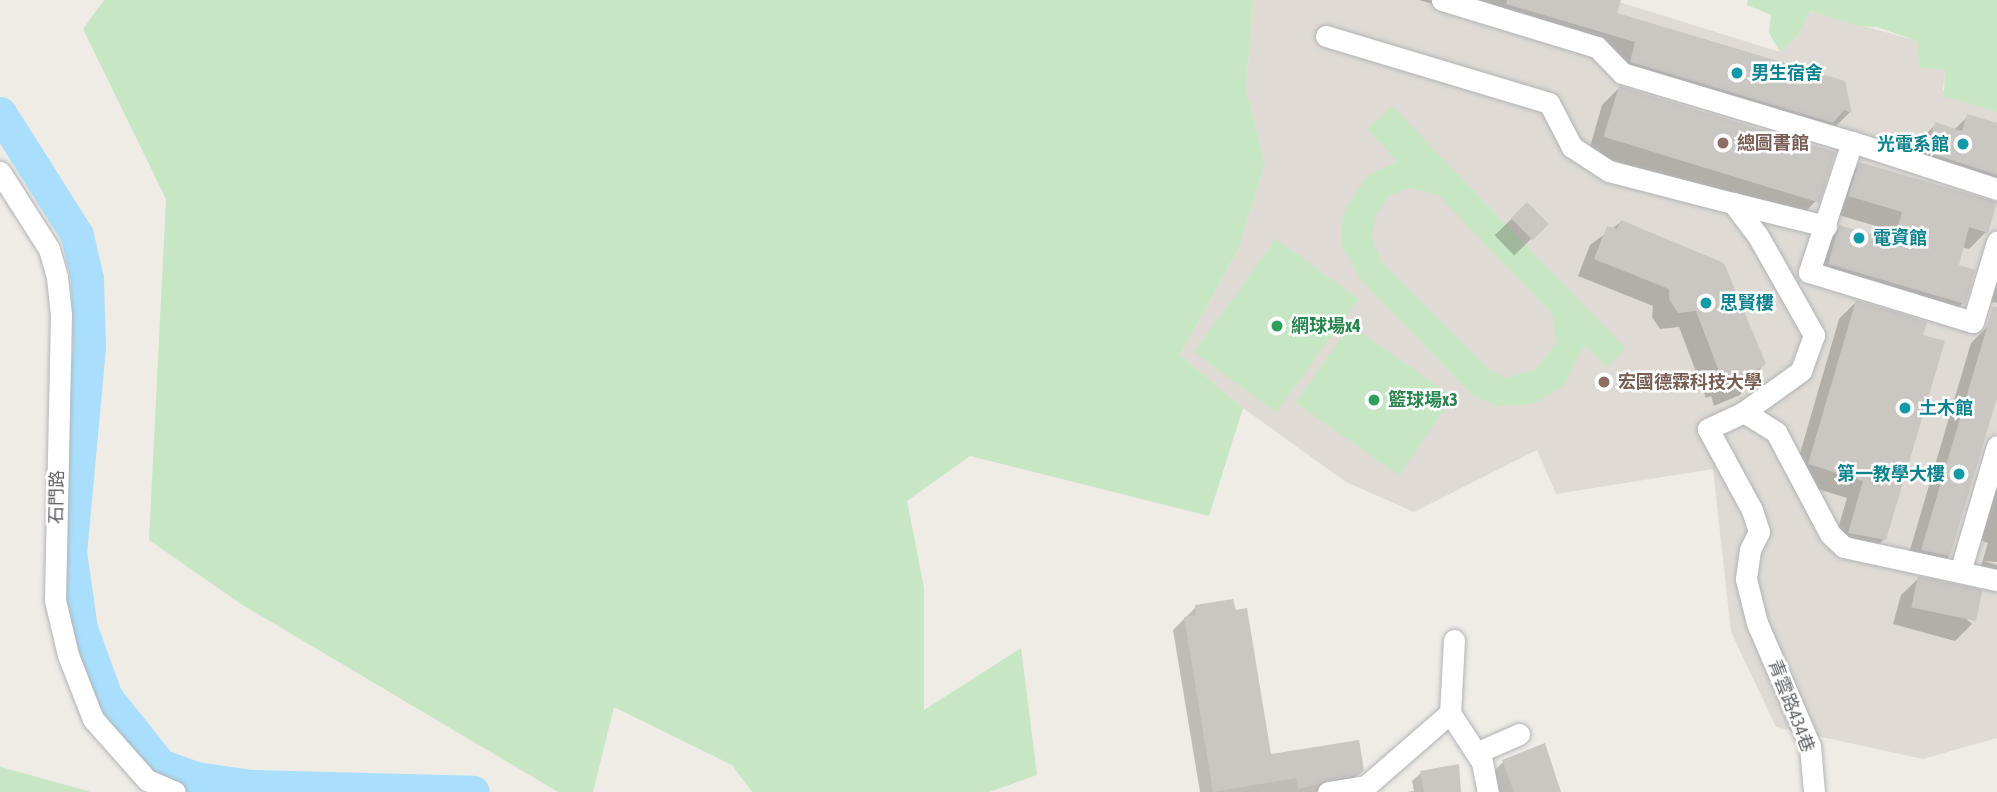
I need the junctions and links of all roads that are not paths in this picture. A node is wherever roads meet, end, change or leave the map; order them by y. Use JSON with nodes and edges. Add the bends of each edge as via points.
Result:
{"nodes":[{"id":1,"x":1442,"y":0,"type":"edge"},
{"id":2,"x":1326,"y":36,"type":"dead end"},
{"id":3,"x":1852,"y":142,"type":"junction"},
{"id":4,"x":0,"y":172,"type":"edge"},
{"id":5,"x":1997,"y":190,"type":"edge"},
{"id":6,"x":1733,"y":203,"type":"junction"},
{"id":7,"x":1826,"y":226,"type":"junction"},
{"id":8,"x":1997,"y":242,"type":"edge"},
{"id":9,"x":1988,"y":305,"type":"edge"},
{"id":10,"x":1744,"y":412,"type":"junction"},
{"id":11,"x":1997,"y":446,"type":"edge"},
{"id":12,"x":1960,"y":572,"type":"junction"},
{"id":13,"x":1997,"y":580,"type":"edge"},
{"id":14,"x":1454,"y":640,"type":"dead end"},
{"id":15,"x":1450,"y":713,"type":"junction"},
{"id":16,"x":1519,"y":734,"type":"dead end"},
{"id":17,"x":1476,"y":753,"type":"junction"},
{"id":18,"x":175,"y":792,"type":"edge"},
{"id":19,"x":1328,"y":792,"type":"edge"},
{"id":20,"x":1489,"y":792,"type":"edge"},
{"id":21,"x":1814,"y":792,"type":"edge"}],
"edges":[{"from":1,"to":3,"type":"street","via":[[1597,47],[1622,73]]},
{"from":2,"to":6,"type":"street","via":[[1549,103],[1572,147],[1609,171]]},
{"from":3,"to":5,"type":"street"},
{"from":3,"to":7,"type":"street"},
{"from":4,"to":18,"type":"street","name":"石門路","via":[[49,249],[57,277],[61,314],[55,600],[68,655],[93,719],[146,780]]},
{"from":6,"to":7,"type":"street"},
{"from":6,"to":10,"type":"street","via":[[1758,236],[1814,335],[1801,371]]},
{"from":7,"to":9,"type":"street","via":[[1809,272],[1973,322]]},
{"from":8,"to":9,"type":"street"},
{"from":10,"to":12,"type":"street","via":[[1776,432],[1830,534],[1844,547]]},
{"from":10,"to":21,"type":"street","name":"青雲路434巷","via":[[1708,429],[1759,532],[1750,550],[1746,579],[1757,623],[1810,746]]},
{"from":11,"to":12,"type":"street"},
{"from":12,"to":13,"type":"street"},
{"from":14,"to":15,"type":"street"},
{"from":15,"to":17,"type":"street"},
{"from":15,"to":19,"type":"street","via":[[1366,786]]},
{"from":16,"to":17,"type":"street"},
{"from":17,"to":20,"type":"street"}]}
